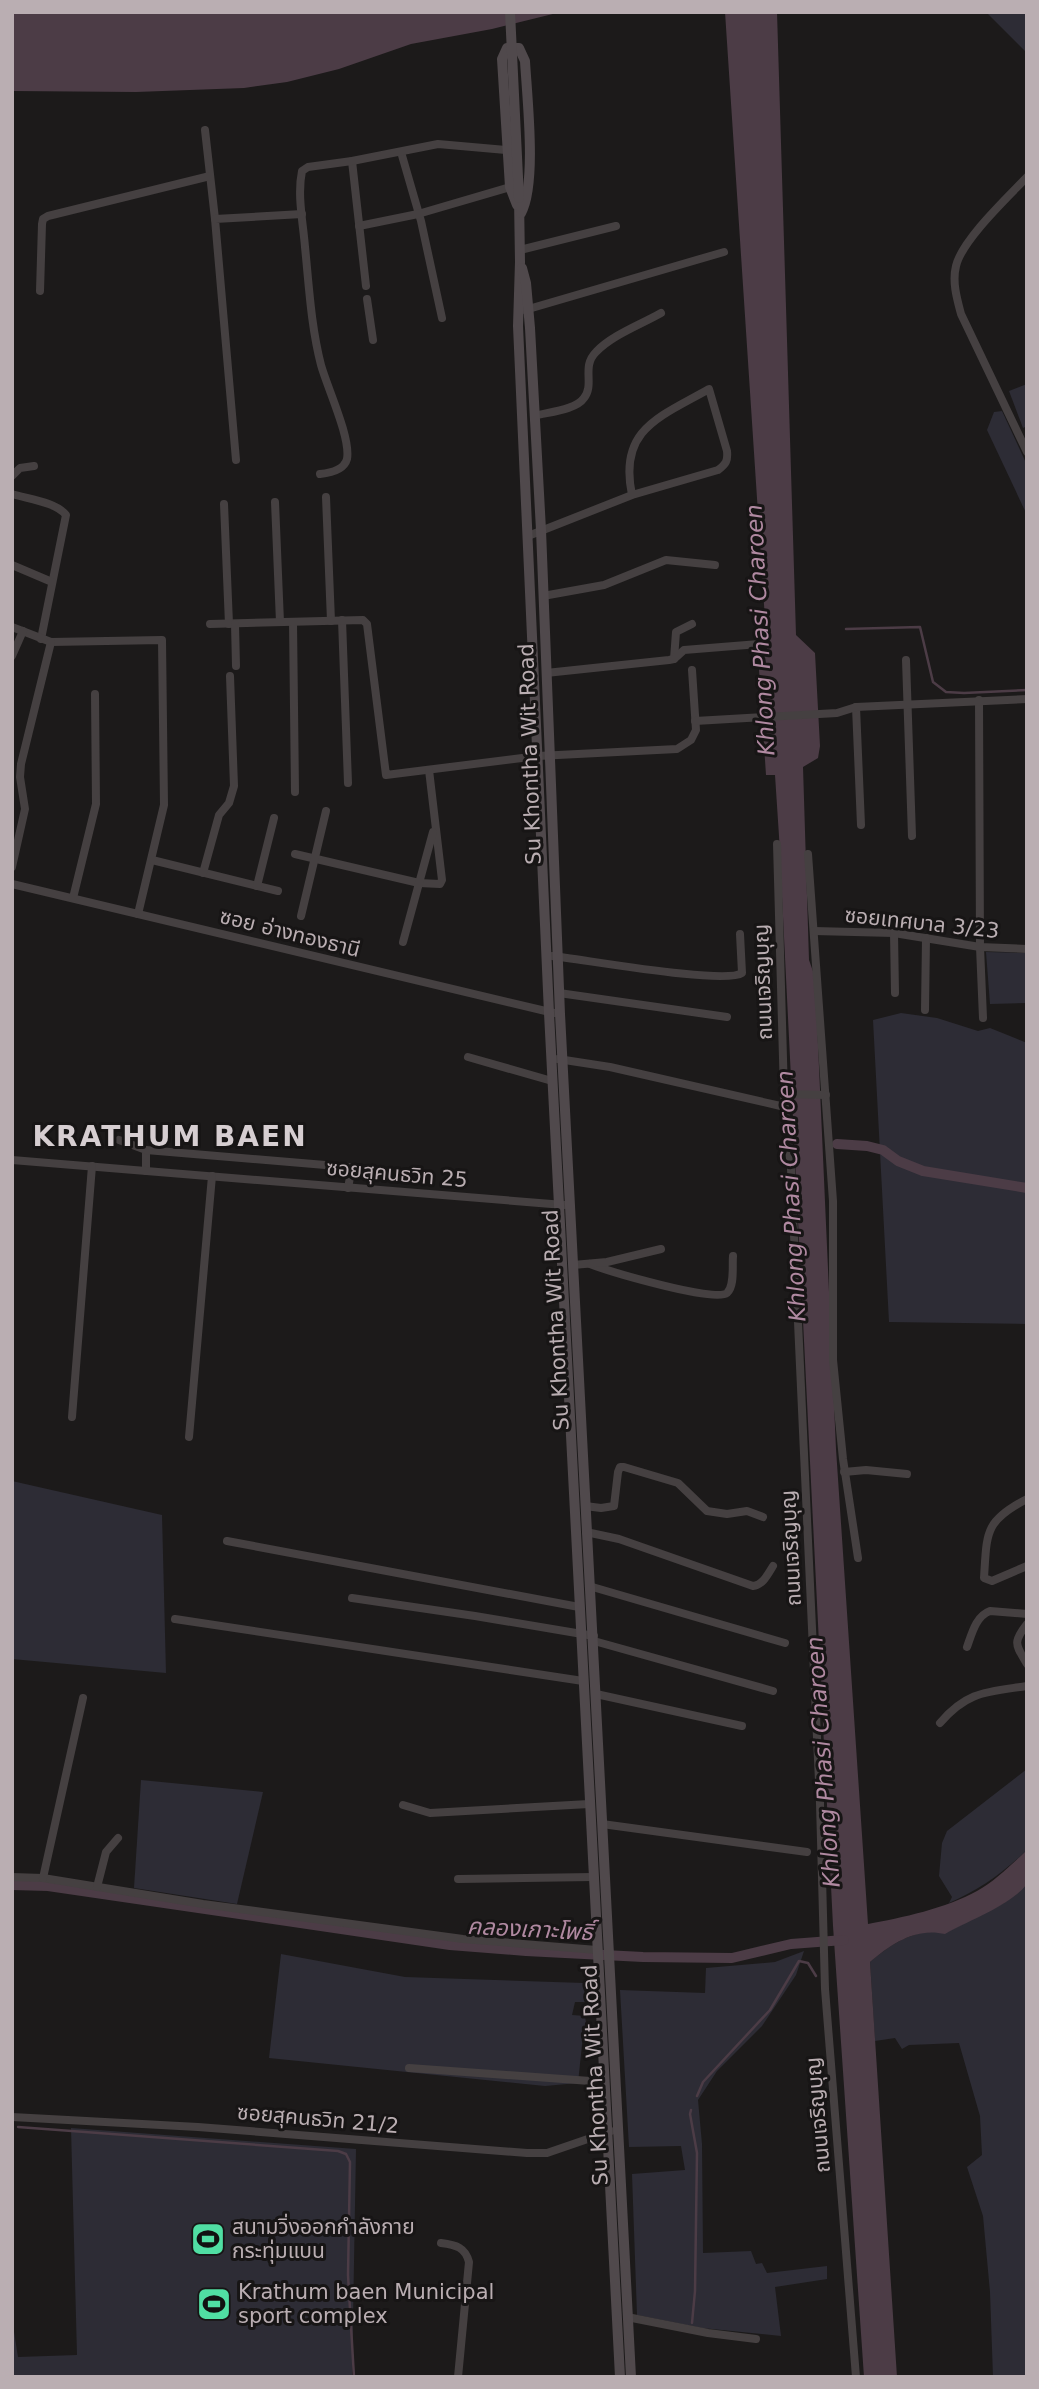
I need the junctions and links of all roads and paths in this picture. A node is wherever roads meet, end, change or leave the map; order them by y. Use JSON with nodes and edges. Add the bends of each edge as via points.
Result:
{"nodes":[{"id":1,"x":510,"y":12,"type":"edge"},
{"id":2,"x":205,"y":130,"type":"dead end"},
{"id":3,"x":506,"y":150,"type":"junction"},
{"id":4,"x":401,"y":152,"type":"junction"},
{"id":5,"x":352,"y":161,"type":"junction"},
{"id":6,"x":210,"y":176,"type":"junction"},
{"id":7,"x":1027,"y":177,"type":"edge"},
{"id":8,"x":510,"y":187,"type":"junction"},
{"id":9,"x":519,"y":213,"type":"junction"},
{"id":10,"x":302,"y":214,"type":"junction"},
{"id":11,"x":418,"y":214,"type":"junction"},
{"id":12,"x":215,"y":219,"type":"junction"},
{"id":13,"x":359,"y":226,"type":"junction"},
{"id":14,"x":616,"y":226,"type":"dead end"},
{"id":15,"x":520,"y":250,"type":"junction"},
{"id":16,"x":724,"y":252,"type":"dead end"},
{"id":17,"x":366,"y":286,"type":"dead end"},
{"id":18,"x":40,"y":292,"type":"dead end"},
{"id":19,"x":367,"y":299,"type":"dead end"},
{"id":20,"x":523,"y":310,"type":"junction"},
{"id":21,"x":661,"y":313,"type":"dead end"},
{"id":22,"x":442,"y":318,"type":"dead end"},
{"id":23,"x":373,"y":340,"type":"dead end"},
{"id":24,"x":534,"y":416,"type":"junction"},
{"id":25,"x":1027,"y":452,"type":"edge"},
{"id":26,"x":236,"y":460,"type":"dead end"},
{"id":27,"x":34,"y":466,"type":"dead end"},
{"id":28,"x":320,"y":474,"type":"dead end"},
{"id":29,"x":12,"y":476,"type":"edge"},
{"id":30,"x":538,"y":477,"type":"junction"},
{"id":31,"x":525,"y":478,"type":"junction"},
{"id":32,"x":12,"y":494,"type":"edge"},
{"id":33,"x":632,"y":495,"type":"junction"},
{"id":34,"x":327,"y":498,"type":"dead end"},
{"id":35,"x":275,"y":502,"type":"dead end"},
{"id":36,"x":224,"y":505,"type":"dead end"},
{"id":37,"x":541,"y":530,"type":"junction"},
{"id":38,"x":528,"y":536,"type":"junction"},
{"id":39,"x":12,"y":565,"type":"edge"},
{"id":40,"x":715,"y":565,"type":"dead end"},
{"id":41,"x":52,"y":582,"type":"junction"},
{"id":42,"x":543,"y":596,"type":"junction"},
{"id":43,"x":331,"y":621,"type":"junction"},
{"id":44,"x":342,"y":621,"type":"junction"},
{"id":45,"x":280,"y":622,"type":"junction"},
{"id":46,"x":293,"y":622,"type":"junction"},
{"id":47,"x":210,"y":624,"type":"dead end"},
{"id":48,"x":232,"y":624,"type":"junction"},
{"id":49,"x":692,"y":624,"type":"dead end"},
{"id":50,"x":12,"y":627,"type":"edge"},
{"id":51,"x":23,"y":631,"type":"junction"},
{"id":52,"x":41,"y":639,"type":"junction"},
{"id":53,"x":51,"y":642,"type":"junction"},
{"id":54,"x":759,"y":645,"type":"dead end"},
{"id":55,"x":12,"y":656,"type":"edge"},
{"id":56,"x":674,"y":659,"type":"junction"},
{"id":57,"x":906,"y":660,"type":"dead end"},
{"id":58,"x":236,"y":666,"type":"dead end"},
{"id":59,"x":692,"y":670,"type":"dead end"},
{"id":60,"x":546,"y":673,"type":"junction"},
{"id":61,"x":230,"y":676,"type":"dead end"},
{"id":62,"x":95,"y":694,"type":"dead end"},
{"id":63,"x":1027,"y":699,"type":"edge"},
{"id":64,"x":979,"y":700,"type":"junction"},
{"id":65,"x":906,"y":704,"type":"junction"},
{"id":66,"x":856,"y":707,"type":"junction"},
{"id":67,"x":695,"y":721,"type":"junction"},
{"id":68,"x":551,"y":755,"type":"junction"},
{"id":69,"x":538,"y":756,"type":"junction"},
{"id":70,"x":429,"y":770,"type":"junction"},
{"id":71,"x":348,"y":783,"type":"dead end"},
{"id":72,"x":295,"y":792,"type":"dead end"},
{"id":73,"x":326,"y":811,"type":"dead end"},
{"id":74,"x":274,"y":818,"type":"dead end"},
{"id":75,"x":861,"y":825,"type":"dead end"},
{"id":76,"x":435,"y":826,"type":"junction"},
{"id":77,"x":912,"y":836,"type":"dead end"},
{"id":78,"x":777,"y":844,"type":"dead end"},
{"id":79,"x":295,"y":854,"type":"dead end"},
{"id":80,"x":808,"y":854,"type":"dead end"},
{"id":81,"x":315,"y":859,"type":"junction"},
{"id":82,"x":152,"y":860,"type":"junction"},
{"id":83,"x":12,"y":867,"type":"edge"},
{"id":84,"x":203,"y":873,"type":"junction"},
{"id":85,"x":419,"y":883,"type":"junction"},
{"id":86,"x":12,"y":884,"type":"edge"},
{"id":87,"x":257,"y":886,"type":"junction"},
{"id":88,"x":278,"y":891,"type":"dead end"},
{"id":89,"x":73,"y":898,"type":"junction"},
{"id":90,"x":138,"y":914,"type":"junction"},
{"id":91,"x":302,"y":916,"type":"dead end"},
{"id":92,"x":814,"y":931,"type":"junction"},
{"id":93,"x":894,"y":933,"type":"junction"},
{"id":94,"x":740,"y":934,"type":"dead end"},
{"id":95,"x":926,"y":937,"type":"junction"},
{"id":96,"x":403,"y":942,"type":"dead end"},
{"id":97,"x":980,"y":947,"type":"junction"},
{"id":98,"x":1027,"y":949,"type":"edge"},
{"id":99,"x":546,"y":955,"type":"junction"},
{"id":100,"x":558,"y":957,"type":"junction"},
{"id":101,"x":559,"y":993,"type":"junction"},
{"id":102,"x":895,"y":993,"type":"dead end"},
{"id":103,"x":925,"y":1010,"type":"dead end"},
{"id":104,"x":554,"y":1014,"type":"junction"},
{"id":105,"x":727,"y":1017,"type":"dead end"},
{"id":106,"x":983,"y":1018,"type":"dead end"},
{"id":107,"x":468,"y":1057,"type":"dead end"},
{"id":108,"x":557,"y":1059,"type":"junction"},
{"id":109,"x":552,"y":1081,"type":"junction"},
{"id":110,"x":787,"y":1094,"type":"junction"},
{"id":111,"x":824,"y":1094,"type":"junction"},
{"id":112,"x":785,"y":1107,"type":"junction"},
{"id":113,"x":119,"y":1140,"type":"dead end"},
{"id":114,"x":146,"y":1150,"type":"junction"},
{"id":115,"x":12,"y":1160,"type":"edge"},
{"id":116,"x":92,"y":1166,"type":"junction"},
{"id":117,"x":146,"y":1171,"type":"junction"},
{"id":118,"x":212,"y":1176,"type":"junction"},
{"id":119,"x":348,"y":1188,"type":"junction"},
{"id":120,"x":564,"y":1205,"type":"junction"},
{"id":121,"x":661,"y":1249,"type":"dead end"},
{"id":122,"x":733,"y":1256,"type":"dead end"},
{"id":123,"x":590,"y":1264,"type":"junction"},
{"id":124,"x":573,"y":1265,"type":"junction"},
{"id":125,"x":72,"y":1417,"type":"dead end"},
{"id":126,"x":189,"y":1437,"type":"dead end"},
{"id":127,"x":844,"y":1472,"type":"junction"},
{"id":128,"x":906,"y":1474,"type":"dead end"},
{"id":129,"x":1027,"y":1499,"type":"edge"},
{"id":130,"x":585,"y":1506,"type":"junction"},
{"id":131,"x":763,"y":1517,"type":"dead end"},
{"id":132,"x":586,"y":1532,"type":"junction"},
{"id":133,"x":227,"y":1541,"type":"dead end"},
{"id":134,"x":858,"y":1558,"type":"dead end"},
{"id":135,"x":773,"y":1566,"type":"dead end"},
{"id":136,"x":1027,"y":1566,"type":"edge"},
{"id":137,"x":589,"y":1586,"type":"junction"},
{"id":138,"x":352,"y":1598,"type":"dead end"},
{"id":139,"x":579,"y":1606,"type":"junction"},
{"id":140,"x":1027,"y":1614,"type":"edge"},
{"id":141,"x":175,"y":1619,"type":"dead end"},
{"id":142,"x":1027,"y":1624,"type":"edge"},
{"id":143,"x":580,"y":1634,"type":"junction"},
{"id":144,"x":594,"y":1639,"type":"junction"},
{"id":145,"x":785,"y":1643,"type":"dead end"},
{"id":146,"x":967,"y":1647,"type":"dead end"},
{"id":147,"x":1027,"y":1664,"type":"edge"},
{"id":148,"x":583,"y":1681,"type":"junction"},
{"id":149,"x":1027,"y":1686,"type":"edge"},
{"id":150,"x":773,"y":1690,"type":"dead end"},
{"id":151,"x":596,"y":1694,"type":"junction"},
{"id":152,"x":83,"y":1698,"type":"dead end"},
{"id":153,"x":940,"y":1723,"type":"dead end"},
{"id":154,"x":742,"y":1726,"type":"dead end"},
{"id":155,"x":589,"y":1804,"type":"junction"},
{"id":156,"x":403,"y":1805,"type":"dead end"},
{"id":157,"x":602,"y":1824,"type":"junction"},
{"id":158,"x":118,"y":1838,"type":"dead end"},
{"id":159,"x":807,"y":1852,"type":"dead end"},
{"id":160,"x":12,"y":1877,"type":"edge"},
{"id":161,"x":593,"y":1877,"type":"junction"},
{"id":162,"x":43,"y":1878,"type":"junction"},
{"id":163,"x":458,"y":1879,"type":"dead end"},
{"id":164,"x":97,"y":1887,"type":"junction"},
{"id":165,"x":597,"y":1950,"type":"junction"},
{"id":166,"x":409,"y":2068,"type":"dead end"},
{"id":167,"x":604,"y":2082,"type":"junction"},
{"id":168,"x":12,"y":2116,"type":"edge"},
{"id":169,"x":612,"y":2130,"type":"junction"},
{"id":170,"x":442,"y":2243,"type":"dead end"},
{"id":171,"x":627,"y":2317,"type":"junction"},
{"id":172,"x":756,"y":2339,"type":"dead end"},
{"id":173,"x":458,"y":2377,"type":"edge"},
{"id":174,"x":620,"y":2377,"type":"edge"},
{"id":175,"x":631,"y":2377,"type":"edge"},
{"id":176,"x":856,"y":2377,"type":"edge"}],
"edges":[{"from":1,"to":9,"type":"main road","name":"Su Khontha Wit Road","bridge":true},
{"from":2,"to":6,"type":"street"},
{"from":3,"to":4,"type":"street","via":[[439,144]]},
{"from":3,"to":8,"type":"main road"},
{"from":3,"to":9,"type":"main road","via":[[502,59],[507,48],[514,47],[526,61],[530,178],[526,204]]},
{"from":4,"to":5,"type":"street"},
{"from":4,"to":11,"type":"street"},
{"from":5,"to":10,"type":"street","via":[[302,171]]},
{"from":5,"to":13,"type":"street"},
{"from":6,"to":12,"type":"street"},
{"from":6,"to":18,"type":"street","via":[[43,219]]},
{"from":7,"to":25,"type":"street","via":[[965,247],[956,266],[955,290],[961,314]]},
{"from":8,"to":9,"type":"main road"},
{"from":8,"to":11,"type":"street"},
{"from":9,"to":15,"type":"main road","name":"Su Khontha Wit Road"},
{"from":10,"to":12,"type":"street"},
{"from":10,"to":28,"type":"street","via":[[312,318],[347,455],[340,468]]},
{"from":11,"to":13,"type":"street"},
{"from":11,"to":22,"type":"street"},
{"from":12,"to":26,"type":"street"},
{"from":13,"to":17,"type":"street"},
{"from":14,"to":15,"type":"street"},
{"from":15,"to":20,"type":"main road","name":"Su Khontha Wit Road","via":[[526,283]]},
{"from":16,"to":20,"type":"street"},
{"from":19,"to":23,"type":"street"},
{"from":20,"to":24,"type":"main road","name":"Su Khontha Wit Road"},
{"from":20,"to":31,"type":"main road","name":"Su Khontha Wit Road"},
{"from":21,"to":24,"type":"street","via":[[596,352],[589,361],[584,398]]},
{"from":24,"to":30,"type":"main road","name":"Su Khontha Wit Road"},
{"from":27,"to":29,"type":"street","via":[[20,468]]},
{"from":30,"to":31,"type":"main road"},
{"from":30,"to":37,"type":"main road","name":"Su Khontha Wit Road"},
{"from":31,"to":38,"type":"main road","name":"Su Khontha Wit Road"},
{"from":32,"to":41,"type":"street","via":[[66,515]]},
{"from":33,"to":33,"type":"street","via":[[718,470],[728,460],[709,389],[640,432],[631,454]]},
{"from":33,"to":37,"type":"street"},
{"from":34,"to":43,"type":"street"},
{"from":35,"to":45,"type":"street"},
{"from":36,"to":48,"type":"street"},
{"from":37,"to":38,"type":"street"},
{"from":37,"to":42,"type":"main road","name":"Su Khontha Wit Road"},
{"from":38,"to":69,"type":"main road","name":"Su Khontha Wit Road"},
{"from":39,"to":41,"type":"street"},
{"from":40,"to":42,"type":"street","via":[[666,560],[604,585]]},
{"from":41,"to":52,"type":"street"},
{"from":42,"to":60,"type":"main road","name":"Su Khontha Wit Road"},
{"from":43,"to":44,"type":"street"},
{"from":43,"to":46,"type":"street"},
{"from":44,"to":70,"type":"street","via":[[367,624],[386,775]]},
{"from":44,"to":71,"type":"street"},
{"from":45,"to":46,"type":"street"},
{"from":45,"to":48,"type":"street"},
{"from":46,"to":72,"type":"street"},
{"from":47,"to":48,"type":"street"},
{"from":48,"to":58,"type":"street"},
{"from":49,"to":56,"type":"street","via":[[676,632]]},
{"from":50,"to":51,"type":"street"},
{"from":51,"to":52,"type":"street"},
{"from":51,"to":55,"type":"street"},
{"from":52,"to":53,"type":"street"},
{"from":53,"to":82,"type":"street","via":[[162,640],[165,792]]},
{"from":53,"to":83,"type":"street","via":[[21,764],[25,809]]},
{"from":54,"to":56,"type":"street","via":[[684,650]]},
{"from":56,"to":60,"type":"street"},
{"from":57,"to":65,"type":"street"},
{"from":59,"to":67,"type":"street"},
{"from":60,"to":68,"type":"main road","name":"Su Khontha Wit Road"},
{"from":61,"to":84,"type":"street","via":[[234,786],[219,815]]},
{"from":62,"to":89,"type":"street","via":[[96,804]]},
{"from":63,"to":64,"type":"street"},
{"from":64,"to":65,"type":"street"},
{"from":64,"to":97,"type":"street"},
{"from":65,"to":66,"type":"street"},
{"from":65,"to":77,"type":"street"},
{"from":66,"to":67,"type":"street","via":[[821,715]]},
{"from":66,"to":75,"type":"street"},
{"from":67,"to":68,"type":"street","via":[[693,737],[677,749]]},
{"from":68,"to":69,"type":"street"},
{"from":68,"to":100,"type":"main road","name":"Su Khontha Wit Road"},
{"from":69,"to":70,"type":"street"},
{"from":69,"to":99,"type":"main road","name":"Su Khontha Wit Road"},
{"from":70,"to":76,"type":"street"},
{"from":73,"to":81,"type":"street"},
{"from":74,"to":87,"type":"street"},
{"from":76,"to":85,"type":"street"},
{"from":76,"to":85,"type":"street","via":[[441,883]]},
{"from":78,"to":110,"type":"street","name":"ถนนเจริญบุญ"},
{"from":79,"to":81,"type":"street"},
{"from":80,"to":92,"type":"street"},
{"from":81,"to":85,"type":"street"},
{"from":81,"to":91,"type":"street"},
{"from":82,"to":84,"type":"street"},
{"from":82,"to":90,"type":"street"},
{"from":84,"to":87,"type":"street"},
{"from":85,"to":96,"type":"street"},
{"from":86,"to":89,"type":"street","name":"ซอย อ่างทองธานี"},
{"from":87,"to":88,"type":"street"},
{"from":89,"to":90,"type":"street","name":"ซอย อ่างทองธานี"},
{"from":90,"to":104,"type":"street","name":"ซอย อ่างทองธานี"},
{"from":92,"to":93,"type":"street","name":"ซอยเทศบาล 3/23"},
{"from":92,"to":111,"type":"street"},
{"from":93,"to":95,"type":"street","name":"ซอยเทศบาล 3/23"},
{"from":93,"to":102,"type":"street"},
{"from":94,"to":100,"type":"street","via":[[740,976]]},
{"from":95,"to":97,"type":"street","name":"ซอยเทศบาล 3/23"},
{"from":95,"to":103,"type":"street"},
{"from":97,"to":98,"type":"street","name":"ซอยเทศบาล 3/23"},
{"from":97,"to":106,"type":"street"},
{"from":99,"to":100,"type":"street"},
{"from":99,"to":104,"type":"main road","name":"Su Khontha Wit Road"},
{"from":100,"to":101,"type":"main road","name":"Su Khontha Wit Road"},
{"from":101,"to":104,"type":"main road","name":"Su Khontha Wit Road"},
{"from":101,"to":105,"type":"street"},
{"from":104,"to":108,"type":"main road","name":"Su Khontha Wit Road"},
{"from":107,"to":109,"type":"street"},
{"from":108,"to":109,"type":"main road","name":"Su Khontha Wit Road"},
{"from":108,"to":112,"type":"street"},
{"from":108,"to":120,"type":"main road","name":"Su Khontha Wit Road"},
{"from":109,"to":120,"type":"main road","name":"Su Khontha Wit Road"},
{"from":110,"to":111,"type":"street"},
{"from":110,"to":112,"type":"street","name":"ถนนเจริญบุญ"},
{"from":111,"to":127,"type":"street","via":[[835,1228],[833,1360]]},
{"from":112,"to":176,"type":"street","name":"ถนนเจริญบุญ","via":[[825,1989]]},
{"from":113,"to":114,"type":"street"},
{"from":114,"to":117,"type":"street"},
{"from":114,"to":119,"type":"street","via":[[349,1167]]},
{"from":115,"to":116,"type":"street","name":"ซอยสุคนธวิท 25"},
{"from":116,"to":117,"type":"street","name":"ซอยสุคนธวิท 25"},
{"from":116,"to":125,"type":"street"},
{"from":117,"to":118,"type":"street","name":"ซอยสุคนธวิท 25"},
{"from":118,"to":119,"type":"street","name":"ซอยสุคนธวิท 25"},
{"from":118,"to":126,"type":"street"},
{"from":119,"to":120,"type":"street","name":"ซอยสุคนธวิท 25"},
{"from":120,"to":124,"type":"main road","name":"Su Khontha Wit Road"},
{"from":120,"to":139,"type":"main road","name":"Su Khontha Wit Road"},
{"from":121,"to":123,"type":"street"},
{"from":122,"to":123,"type":"street","via":[[732,1285],[723,1295],[680,1289]]},
{"from":123,"to":124,"type":"street"},
{"from":124,"to":130,"type":"main road","name":"Su Khontha Wit Road"},
{"from":127,"to":128,"type":"street"},
{"from":127,"to":134,"type":"street"},
{"from":129,"to":136,"type":"street","via":[[1006,1510],[990,1528],[984,1578],[992,1581]]},
{"from":130,"to":131,"type":"street","via":[[614,1506],[618,1472],[624,1467],[678,1483],[707,1511],[747,1511]]},
{"from":130,"to":132,"type":"main road","name":"Su Khontha Wit Road"},
{"from":132,"to":135,"type":"street","via":[[754,1586],[759,1586]]},
{"from":132,"to":137,"type":"main road","name":"Su Khontha Wit Road"},
{"from":133,"to":139,"type":"street"},
{"from":137,"to":144,"type":"main road","name":"Su Khontha Wit Road"},
{"from":137,"to":145,"type":"street"},
{"from":138,"to":143,"type":"street"},
{"from":139,"to":143,"type":"main road","name":"Su Khontha Wit Road"},
{"from":140,"to":146,"type":"street","via":[[985,1612]]},
{"from":141,"to":148,"type":"street"},
{"from":142,"to":147,"type":"street","via":[[1016,1641]]},
{"from":143,"to":144,"type":"street"},
{"from":143,"to":148,"type":"main road","name":"Su Khontha Wit Road"},
{"from":144,"to":150,"type":"street"},
{"from":144,"to":151,"type":"main road","name":"Su Khontha Wit Road"},
{"from":148,"to":155,"type":"main road","name":"Su Khontha Wit Road"},
{"from":149,"to":153,"type":"street","via":[[966,1699]]},
{"from":151,"to":154,"type":"street"},
{"from":151,"to":157,"type":"main road","name":"Su Khontha Wit Road"},
{"from":152,"to":162,"type":"street"},
{"from":155,"to":156,"type":"street","via":[[430,1813]]},
{"from":155,"to":161,"type":"main road","name":"Su Khontha Wit Road"},
{"from":157,"to":159,"type":"street"},
{"from":157,"to":169,"type":"main road","name":"Su Khontha Wit Road"},
{"from":158,"to":164,"type":"street","via":[[106,1852]]},
{"from":160,"to":162,"type":"street"},
{"from":161,"to":163,"type":"street"},
{"from":161,"to":165,"type":"main road","name":"Su Khontha Wit Road"},
{"from":162,"to":164,"type":"street"},
{"from":164,"to":165,"type":"street","via":[[463,1939]]},
{"from":165,"to":167,"type":"main road","name":"Su Khontha Wit Road"},
{"from":166,"to":167,"type":"street"},
{"from":167,"to":169,"type":"main road","name":"Su Khontha Wit Road"},
{"from":168,"to":169,"type":"street","name":"ซอยสุคนธวิท 21/2","via":[[527,2153],[547,2153]]},
{"from":169,"to":171,"type":"main road","name":"Su Khontha Wit Road"},
{"from":169,"to":174,"type":"main road","name":"Su Khontha Wit Road"},
{"from":170,"to":173,"type":"street","via":[[462,2248],[469,2262]]},
{"from":171,"to":172,"type":"street"},
{"from":171,"to":175,"type":"main road","name":"Su Khontha Wit Road"}]}
